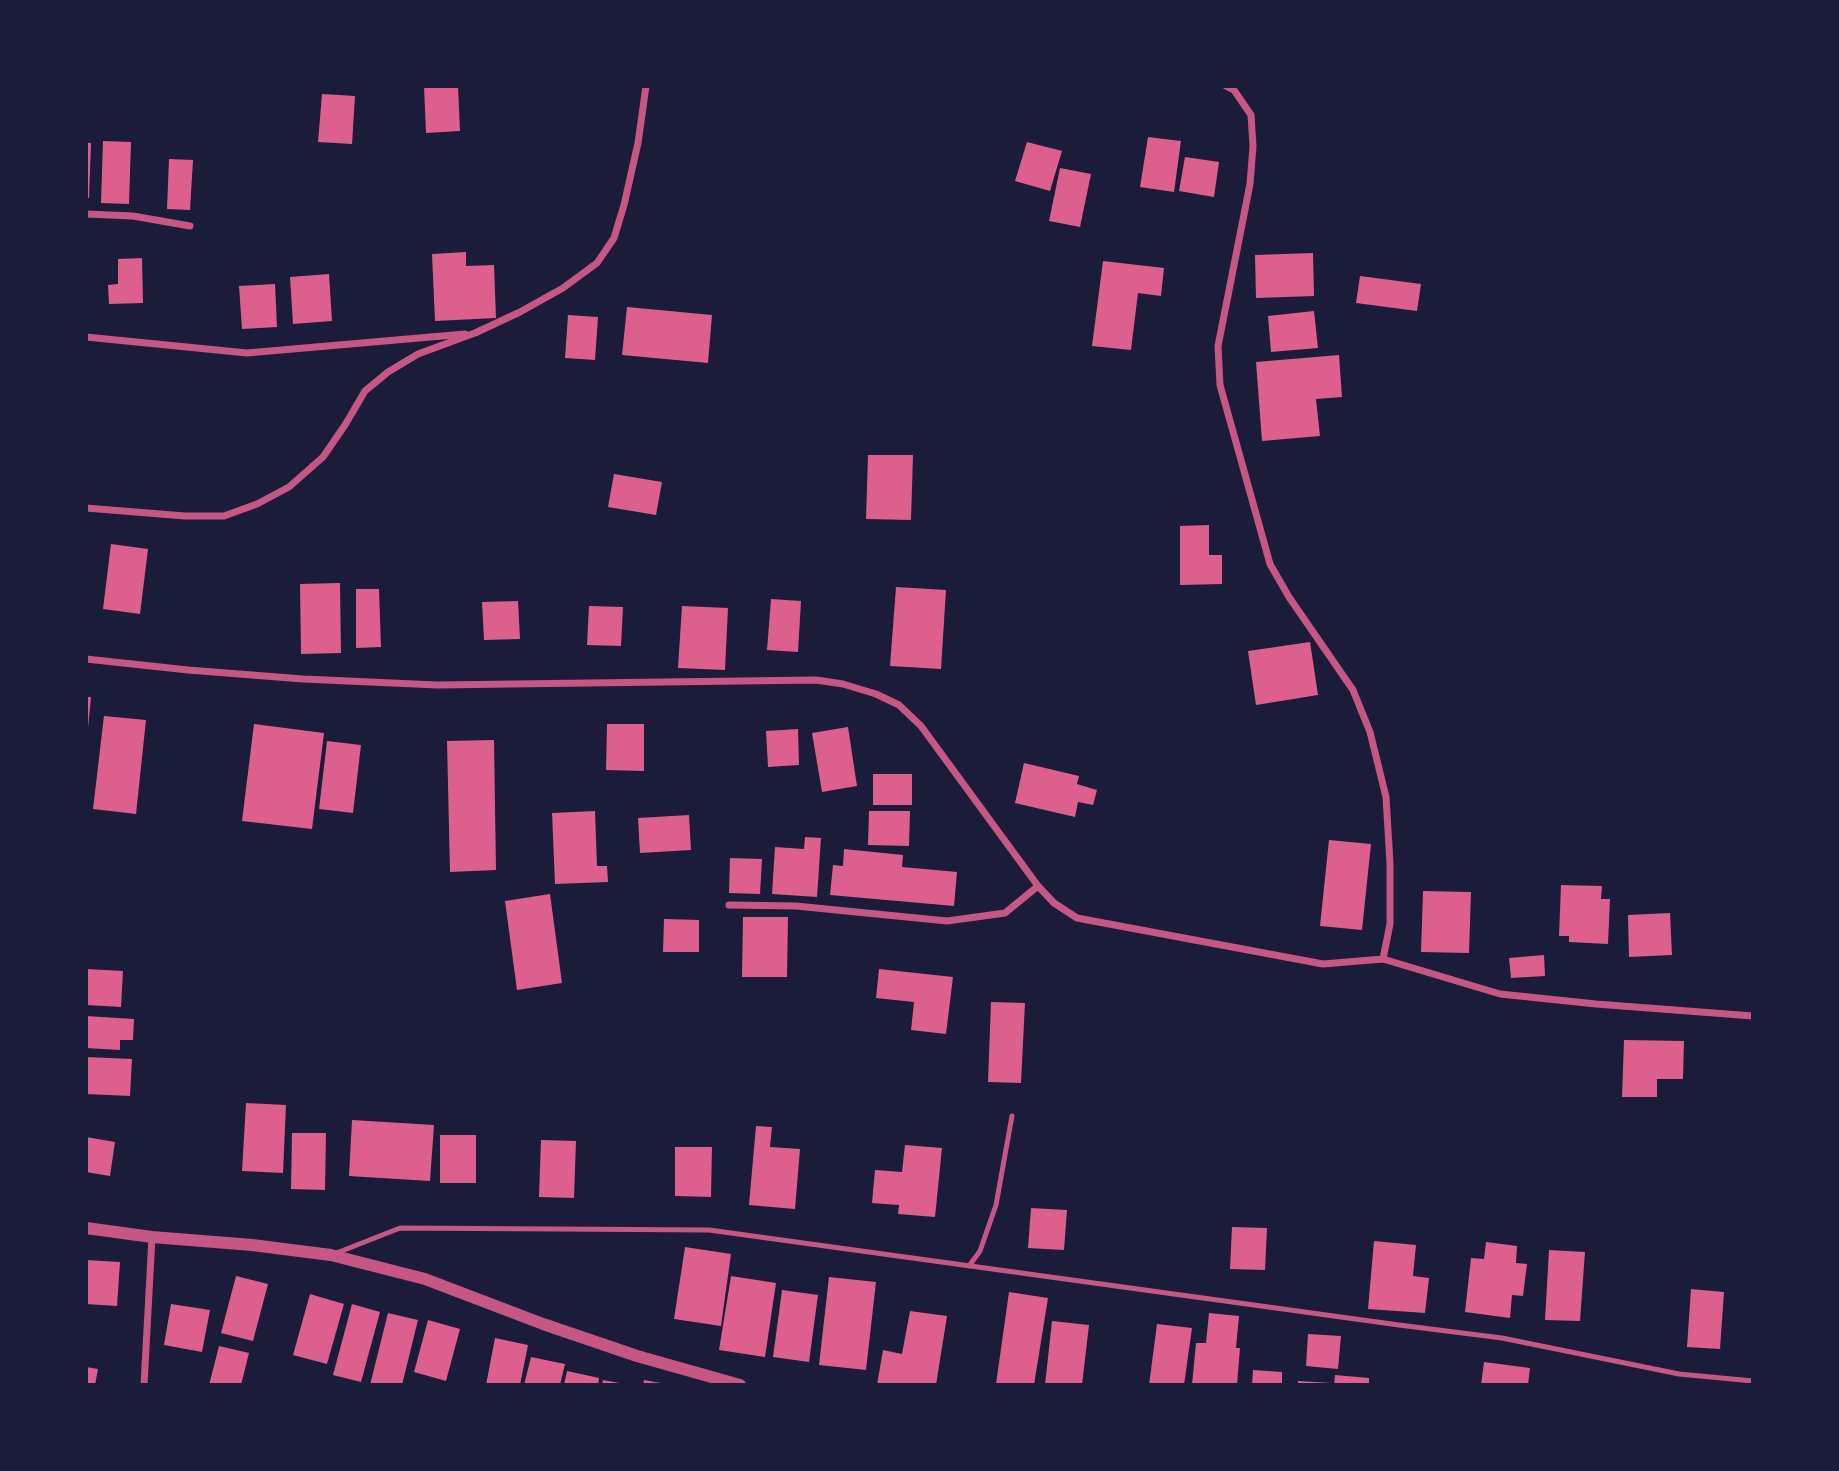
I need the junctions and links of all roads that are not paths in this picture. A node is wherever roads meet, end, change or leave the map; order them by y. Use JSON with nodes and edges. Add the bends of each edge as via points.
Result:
{"nodes":[{"id":1,"x":646,"y":86,"type":"edge"},
{"id":2,"x":1226,"y":86,"type":"edge"},
{"id":3,"x":86,"y":214,"type":"edge"},
{"id":4,"x":190,"y":226,"type":"dead end"},
{"id":5,"x":475,"y":333,"type":"junction"},
{"id":6,"x":86,"y":337,"type":"edge"},
{"id":7,"x":86,"y":508,"type":"edge"},
{"id":8,"x":86,"y":659,"type":"edge"},
{"id":9,"x":1038,"y":886,"type":"junction"},
{"id":10,"x":729,"y":905,"type":"dead end"},
{"id":11,"x":1383,"y":959,"type":"junction"},
{"id":12,"x":1753,"y":1016,"type":"edge"},
{"id":13,"x":1012,"y":1116,"type":"dead end"},
{"id":14,"x":86,"y":1227,"type":"edge"},
{"id":15,"x":152,"y":1237,"type":"junction"},
{"id":16,"x":331,"y":1255,"type":"junction"},
{"id":17,"x":969,"y":1266,"type":"junction"},
{"id":18,"x":1753,"y":1381,"type":"edge"},
{"id":19,"x":144,"y":1385,"type":"edge"},
{"id":20,"x":740,"y":1385,"type":"edge"}],
"edges":[{"from":1,"to":5,"type":"street","via":[[638,143],[614,239],[597,263],[563,288]]},
{"from":2,"to":11,"type":"street","via":[[1251,115],[1253,146],[1250,184],[1218,346],[1220,385],[1270,564],[1353,690],[1370,732],[1386,797],[1390,863],[1390,923]]},
{"from":3,"to":4,"type":"street"},
{"from":5,"to":6,"type":"street","via":[[247,353]]},
{"from":5,"to":7,"type":"street","via":[[388,372],[365,391],[323,457],[289,487],[257,505],[225,516]]},
{"from":8,"to":9,"type":"street","via":[[290,678],[437,685],[816,680],[844,684],[899,705],[921,726]]},
{"from":9,"to":10,"type":"street","via":[[1005,913],[947,921],[796,906]]},
{"from":9,"to":11,"type":"street","via":[[1077,918],[1113,926],[1323,964]]},
{"from":11,"to":12,"type":"street","via":[[1500,994]]},
{"from":13,"to":17,"type":"lane","via":[[996,1205],[980,1251]]},
{"from":14,"to":15,"type":"street"},
{"from":15,"to":16,"type":"street"},
{"from":15,"to":19,"type":"street"},
{"from":16,"to":17,"type":"lane","via":[[400,1228],[709,1230]]},
{"from":16,"to":20,"type":"street","via":[[425,1279],[637,1356]]},
{"from":17,"to":18,"type":"lane","via":[[1502,1338],[1679,1374]]}]}
